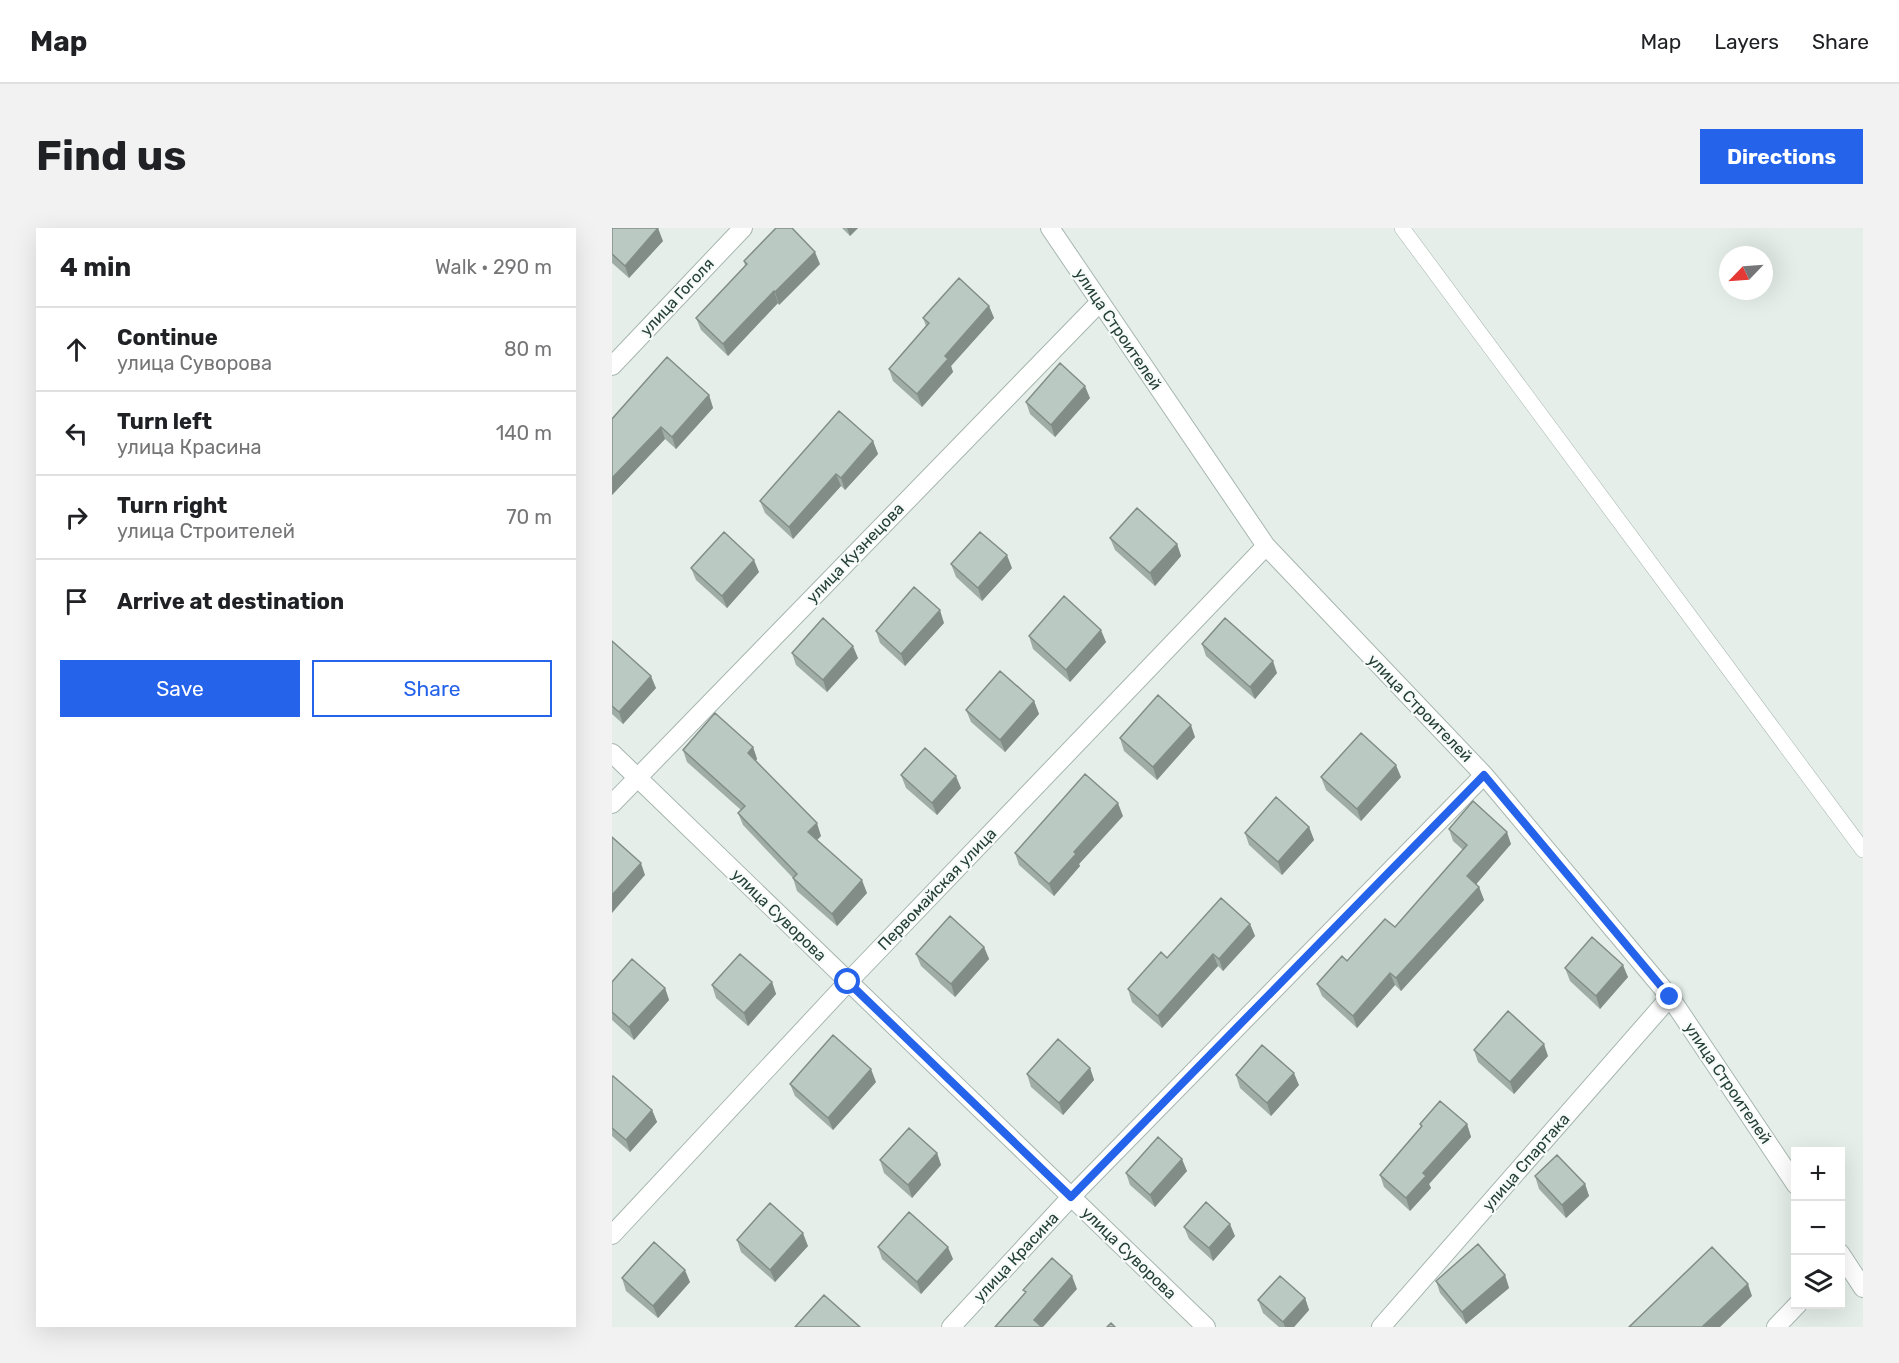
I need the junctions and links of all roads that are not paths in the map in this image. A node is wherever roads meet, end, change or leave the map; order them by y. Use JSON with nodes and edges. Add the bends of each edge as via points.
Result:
{"nodes":[{"id":1,"x":743,"y":228,"type":"edge"},
{"id":2,"x":1050,"y":228,"type":"edge"},
{"id":3,"x":1402,"y":228,"type":"edge"},
{"id":4,"x":1100,"y":303,"type":"junction"},
{"id":5,"x":612,"y":366,"type":"edge"},
{"id":6,"x":1266,"y":546,"type":"junction"},
{"id":7,"x":612,"y":753,"type":"edge"},
{"id":8,"x":1484,"y":775,"type":"junction"},
{"id":9,"x":636,"y":777,"type":"junction"},
{"id":10,"x":612,"y":804,"type":"edge"},
{"id":11,"x":1863,"y":850,"type":"edge"},
{"id":12,"x":848,"y":982,"type":"junction"},
{"id":13,"x":1670,"y":997,"type":"junction"},
{"id":14,"x":1791,"y":1178,"type":"edge"},
{"id":15,"x":1071,"y":1197,"type":"junction"},
{"id":16,"x":612,"y":1235,"type":"edge"},
{"id":17,"x":1845,"y":1261,"type":"edge"},
{"id":18,"x":1863,"y":1288,"type":"edge"},
{"id":19,"x":1794,"y":1309,"type":"edge"},
{"id":20,"x":951,"y":1327,"type":"edge"},
{"id":21,"x":1206,"y":1327,"type":"edge"},
{"id":22,"x":1381,"y":1327,"type":"edge"},
{"id":23,"x":1776,"y":1327,"type":"edge"}],
"edges":[{"from":1,"to":5,"type":"street","name":"улица Гоголя"},
{"from":2,"to":4,"type":"street","name":"улица Строителей"},
{"from":3,"to":11,"type":"lane"},
{"from":4,"to":6,"type":"street","name":"улица Строителей"},
{"from":4,"to":9,"type":"street","name":"улица Кузнецова"},
{"from":6,"to":8,"type":"street","name":"улица Строителей"},
{"from":6,"to":12,"type":"street","name":"Первомайская улица"},
{"from":7,"to":9,"type":"street","name":"улица Суворова"},
{"from":8,"to":13,"type":"street","name":"улица Строителей"},
{"from":8,"to":15,"type":"street","name":"улица Красина"},
{"from":9,"to":10,"type":"street","name":"улица Кузнецова"},
{"from":9,"to":12,"type":"street","name":"улица Суворова"},
{"from":12,"to":15,"type":"street","name":"улица Суворова"},
{"from":12,"to":16,"type":"street","name":"Первомайская улица"},
{"from":13,"to":14,"type":"street","name":"улица Строителей"},
{"from":13,"to":22,"type":"street","name":"улица Спартака"},
{"from":15,"to":20,"type":"street","name":"улица Красина"},
{"from":15,"to":21,"type":"street","name":"улица Суворова"},
{"from":17,"to":18,"type":"street"},
{"from":19,"to":23,"type":"street"}]}
